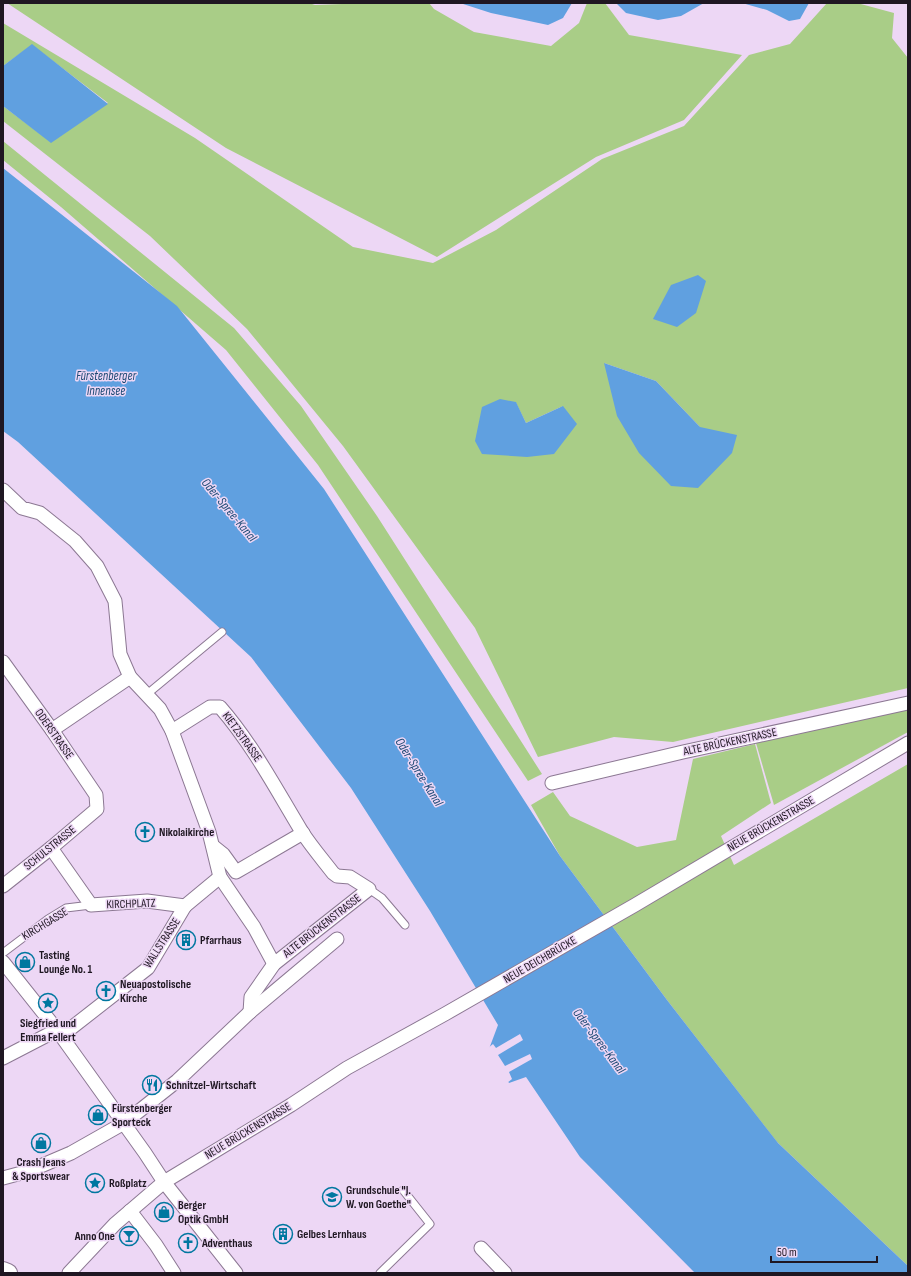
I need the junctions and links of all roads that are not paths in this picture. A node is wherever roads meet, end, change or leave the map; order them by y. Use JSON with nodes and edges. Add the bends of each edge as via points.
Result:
{"nodes":[{"id":1,"x":3,"y":490,"type":"edge"},
{"id":2,"x":222,"y":632,"type":"dead end"},
{"id":3,"x":3,"y":662,"type":"edge"},
{"id":4,"x":130,"y":677,"type":"junction"},
{"id":5,"x":146,"y":695,"type":"junction"},
{"id":6,"x":908,"y":703,"type":"edge"},
{"id":7,"x":52,"y":730,"type":"junction"},
{"id":8,"x":172,"y":731,"type":"junction"},
{"id":9,"x":908,"y":743,"type":"edge"},
{"id":10,"x":552,"y":782,"type":"dead end"},
{"id":11,"x":97,"y":809,"type":"joint"},
{"id":12,"x":303,"y":833,"type":"junction"},
{"id":13,"x":213,"y":846,"type":"junction"},
{"id":14,"x":51,"y":848,"type":"junction"},
{"id":15,"x":220,"y":877,"type":"junction"},
{"id":16,"x":3,"y":886,"type":"edge"},
{"id":17,"x":369,"y":889,"type":"junction"},
{"id":18,"x":91,"y":905,"type":"junction"},
{"id":19,"x":635,"y":905,"type":"joint"},
{"id":20,"x":185,"y":906,"type":"junction"},
{"id":21,"x":405,"y":925,"type":"dead end"},
{"id":22,"x":337,"y":939,"type":"dead end"},
{"id":23,"x":3,"y":953,"type":"edge"},
{"id":24,"x":3,"y":962,"type":"edge"},
{"id":25,"x":274,"y":964,"type":"junction"},
{"id":26,"x":250,"y":1012,"type":"junction"},
{"id":27,"x":446,"y":1014,"type":"joint"},
{"id":28,"x":59,"y":1033,"type":"junction"},
{"id":29,"x":3,"y":1058,"type":"edge"},
{"id":30,"x":124,"y":1123,"type":"junction"},
{"id":31,"x":3,"y":1178,"type":"edge"},
{"id":32,"x":164,"y":1182,"type":"junction"},
{"id":33,"x":403,"y":1190,"type":"dead end"},
{"id":34,"x":130,"y":1211,"type":"junction"},
{"id":35,"x":481,"y":1248,"type":"dead end"},
{"id":36,"x":3,"y":1271,"type":"edge"},
{"id":37,"x":8,"y":1273,"type":"edge"},
{"id":38,"x":68,"y":1273,"type":"edge"},
{"id":39,"x":174,"y":1273,"type":"edge"},
{"id":40,"x":236,"y":1273,"type":"edge"},
{"id":41,"x":380,"y":1273,"type":"edge"},
{"id":42,"x":505,"y":1273,"type":"edge"}],
"edges":[{"from":1,"to":4,"type":"street","via":[[22,508],[40,513],[58,527],[98,566],[115,601],[120,654]]},
{"from":2,"to":5,"type":"lane"},
{"from":3,"to":7,"type":"street","name":"ODERSTRASSE"},
{"from":4,"to":5,"type":"street"},
{"from":4,"to":7,"type":"street"},
{"from":5,"to":8,"type":"street","via":[[160,709]]},
{"from":6,"to":10,"type":"street","name":"ALTE BRÜCKENSTRASSE"},
{"from":7,"to":11,"type":"street","name":"ODERSTRASSE","via":[[96,795]]},
{"from":8,"to":12,"type":"street","name":"KIETZSTRASSE","via":[[210,707],[220,707],[237,726],[273,780]]},
{"from":8,"to":13,"type":"street"},
{"from":9,"to":19,"type":"street","name":"NEUE BRÜCKENSTRASSE"},
{"from":11,"to":14,"type":"street","name":"SCHULSTRASSE"},
{"from":12,"to":13,"type":"street","via":[[236,872],[223,854]]},
{"from":12,"to":17,"type":"street","name":"KIETZSTRASSE","via":[[333,873],[337,876],[350,877]]},
{"from":13,"to":15,"type":"street"},
{"from":14,"to":16,"type":"street","name":"SCHULSTRASSE"},
{"from":14,"to":18,"type":"street","name":"KIRCHPLATZ"},
{"from":15,"to":20,"type":"street"},
{"from":15,"to":25,"type":"street","name":"ALTE BRÜCKENSTRASSE"},
{"from":17,"to":21,"type":"lane","via":[[382,898]]},
{"from":17,"to":25,"type":"street","name":"ALTE BRÜCKENSTRASSE"},
{"from":18,"to":20,"type":"street","name":"KIRCHPLATZ","via":[[147,901]]},
{"from":18,"to":23,"type":"lane","name":"KIRCHGASSE","via":[[66,908]]},
{"from":19,"to":27,"type":"street","name":"NEUE DEICHBRÜCKE"},
{"from":20,"to":28,"type":"street","name":"WALLSTRASSE","via":[[148,968]]},
{"from":22,"to":26,"type":"street","name":"ALTE BRÜCKENSTRASSE"},
{"from":24,"to":28,"type":"street"},
{"from":25,"to":26,"type":"street","name":"ALTE BRÜCKENSTRASSE","via":[[251,997]]},
{"from":26,"to":30,"type":"street","name":"ALTE BRÜCKENSTRASSE","via":[[177,1081]]},
{"from":27,"to":32,"type":"street","name":"NEUE BRÜCKENSTRASSE","via":[[347,1068]]},
{"from":28,"to":29,"type":"street","name":"WALLSTRASSE"},
{"from":28,"to":30,"type":"street"},
{"from":30,"to":31,"type":"street","name":"ALTE BRÜCKENSTRASSE","via":[[71,1153],[29,1171]]},
{"from":30,"to":32,"type":"street"},
{"from":32,"to":34,"type":"street","name":"NEUE BRÜCKENSTRASSE"},
{"from":32,"to":40,"type":"street"},
{"from":33,"to":41,"type":"lane","via":[[430,1224]]},
{"from":34,"to":38,"type":"street","name":"NEUE BRÜCKENSTRASSE"},
{"from":34,"to":39,"type":"street"},
{"from":35,"to":42,"type":"street"},
{"from":36,"to":37,"type":"main road"}]}
